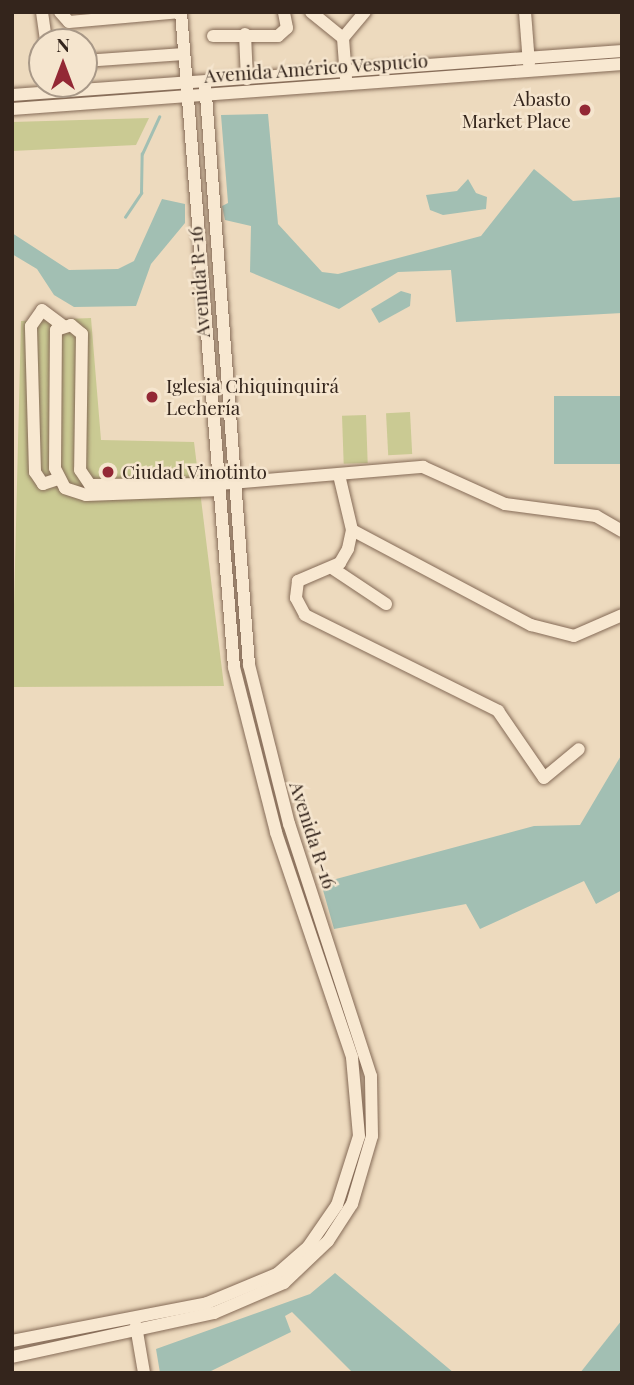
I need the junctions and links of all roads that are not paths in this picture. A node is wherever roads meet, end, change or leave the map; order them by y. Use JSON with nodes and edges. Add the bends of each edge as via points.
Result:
{"nodes":[{"id":1,"x":60,"y":12,"type":"edge"},
{"id":2,"x":181,"y":12,"type":"edge"},
{"id":3,"x":284,"y":12,"type":"edge"},
{"id":4,"x":311,"y":12,"type":"edge"},
{"id":5,"x":365,"y":12,"type":"edge"},
{"id":6,"x":525,"y":12,"type":"edge"},
{"id":7,"x":245,"y":34,"type":"junction"},
{"id":8,"x":213,"y":36,"type":"dead end"},
{"id":9,"x":344,"y":37,"type":"junction"},
{"id":10,"x":622,"y":51,"type":"edge"},
{"id":11,"x":184,"y":54,"type":"junction"},
{"id":12,"x":98,"y":60,"type":"edge"},
{"id":13,"x":622,"y":64,"type":"edge"},
{"id":14,"x":529,"y":65,"type":"junction"},
{"id":15,"x":346,"y":78,"type":"junction"},
{"id":16,"x":247,"y":79,"type":"junction"},
{"id":17,"x":205,"y":82,"type":"junction"},
{"id":18,"x":190,"y":83,"type":"junction"},
{"id":19,"x":98,"y":86,"type":"edge"},
{"id":20,"x":206,"y":95,"type":"junction"},
{"id":21,"x":191,"y":97,"type":"junction"},
{"id":22,"x":46,"y":98,"type":"edge"},
{"id":23,"x":42,"y":107,"type":"junction"},
{"id":24,"x":12,"y":109,"type":"edge"},
{"id":25,"x":63,"y":326,"type":"junction"},
{"id":26,"x":228,"y":417,"type":"junction"},
{"id":27,"x":214,"y":418,"type":"junction"},
{"id":28,"x":339,"y":475,"type":"junction"},
{"id":29,"x":58,"y":479,"type":"junction"},
{"id":30,"x":224,"y":485,"type":"junction"},
{"id":31,"x":352,"y":530,"type":"junction"},
{"id":32,"x":622,"y":531,"type":"edge"},
{"id":33,"x":332,"y":568,"type":"junction"},
{"id":34,"x":386,"y":604,"type":"dead end"},
{"id":35,"x":622,"y":615,"type":"edge"},
{"id":36,"x":579,"y":749,"type":"dead end"},
{"id":37,"x":371,"y":1076,"type":"junction"},
{"id":38,"x":357,"y":1079,"type":"junction"},
{"id":39,"x":136,"y":1325,"type":"junction"},
{"id":40,"x":12,"y":1341,"type":"edge"},
{"id":41,"x":12,"y":1357,"type":"edge"},
{"id":42,"x":144,"y":1373,"type":"edge"}],
"edges":[{"from":1,"to":2,"type":"street","via":[[69,22]]},
{"from":2,"to":11,"type":"street","name":"Avenida R-16"},
{"from":3,"to":7,"type":"street","via":[[284,33]]},
{"from":4,"to":9,"type":"street"},
{"from":5,"to":9,"type":"street"},
{"from":6,"to":14,"type":"street"},
{"from":7,"to":8,"type":"street"},
{"from":7,"to":16,"type":"street"},
{"from":9,"to":15,"type":"street"},
{"from":10,"to":14,"type":"street","name":"Avenida Américo Vespucio"},
{"from":11,"to":12,"type":"street"},
{"from":11,"to":18,"type":"street","name":"Avenida R-16"},
{"from":13,"to":14,"type":"street","name":"Avenida Américo Vespucio"},
{"from":14,"to":15,"type":"street","name":"Avenida Américo Vespucio"},
{"from":15,"to":16,"type":"street","name":"Avenida Américo Vespucio"},
{"from":15,"to":20,"type":"street","name":"Avenida Américo Vespucio"},
{"from":16,"to":17,"type":"street","name":"Avenida Américo Vespucio"},
{"from":17,"to":18,"type":"street","name":"Avenida Américo Vespucio"},
{"from":17,"to":20,"type":"street","name":"Avenida R-16"},
{"from":18,"to":19,"type":"street","name":"Avenida Américo Vespucio"},
{"from":18,"to":21,"type":"street","name":"Avenida R-16"},
{"from":20,"to":21,"type":"street","name":"Avenida Américo Vespucio"},
{"from":20,"to":26,"type":"street","name":"Avenida R-16"},
{"from":21,"to":23,"type":"street","name":"Avenida Américo Vespucio"},
{"from":21,"to":27,"type":"street","name":"Avenida R-16"},
{"from":22,"to":23,"type":"street"},
{"from":23,"to":24,"type":"street","name":"Avenida Américo Vespucio"},
{"from":25,"to":29,"type":"street","via":[[52,348]]},
{"from":25,"to":29,"type":"street","via":[[42,310],[31,326],[35,472],[43,484]]},
{"from":25,"to":30,"type":"street","via":[[78,328],[84,341],[78,360],[83,479],[100,488]]},
{"from":26,"to":27,"type":"street"},
{"from":26,"to":30,"type":"street","name":"Avenida R-16"},
{"from":27,"to":30,"type":"street","name":"Avenida R-16"},
{"from":28,"to":30,"type":"street"},
{"from":28,"to":31,"type":"street"},
{"from":28,"to":32,"type":"street","via":[[436,470],[505,504],[596,516]]},
{"from":29,"to":30,"type":"street","via":[[86,495]]},
{"from":30,"to":37,"type":"street","name":"Avenida R-16","via":[[257,710]]},
{"from":30,"to":38,"type":"street","name":"Avenida R-16","via":[[230,635],[243,715]]},
{"from":31,"to":33,"type":"street","via":[[345,557]]},
{"from":31,"to":35,"type":"street","via":[[531,625],[574,636]]},
{"from":33,"to":34,"type":"street"},
{"from":33,"to":36,"type":"street","via":[[298,581],[296,598],[305,615],[498,711],[544,779]]},
{"from":37,"to":38,"type":"street"},
{"from":37,"to":39,"type":"street","name":"Avenida R-16","via":[[373,1126],[362,1177],[352,1204],[307,1265],[250,1300]]},
{"from":38,"to":39,"type":"street","name":"Avenida R-16","via":[[355,1161],[337,1205],[307,1247],[249,1288]]},
{"from":39,"to":40,"type":"street","name":"Avenida R-16"},
{"from":39,"to":41,"type":"street","name":"Avenida R-16"},
{"from":39,"to":42,"type":"street"}]}
